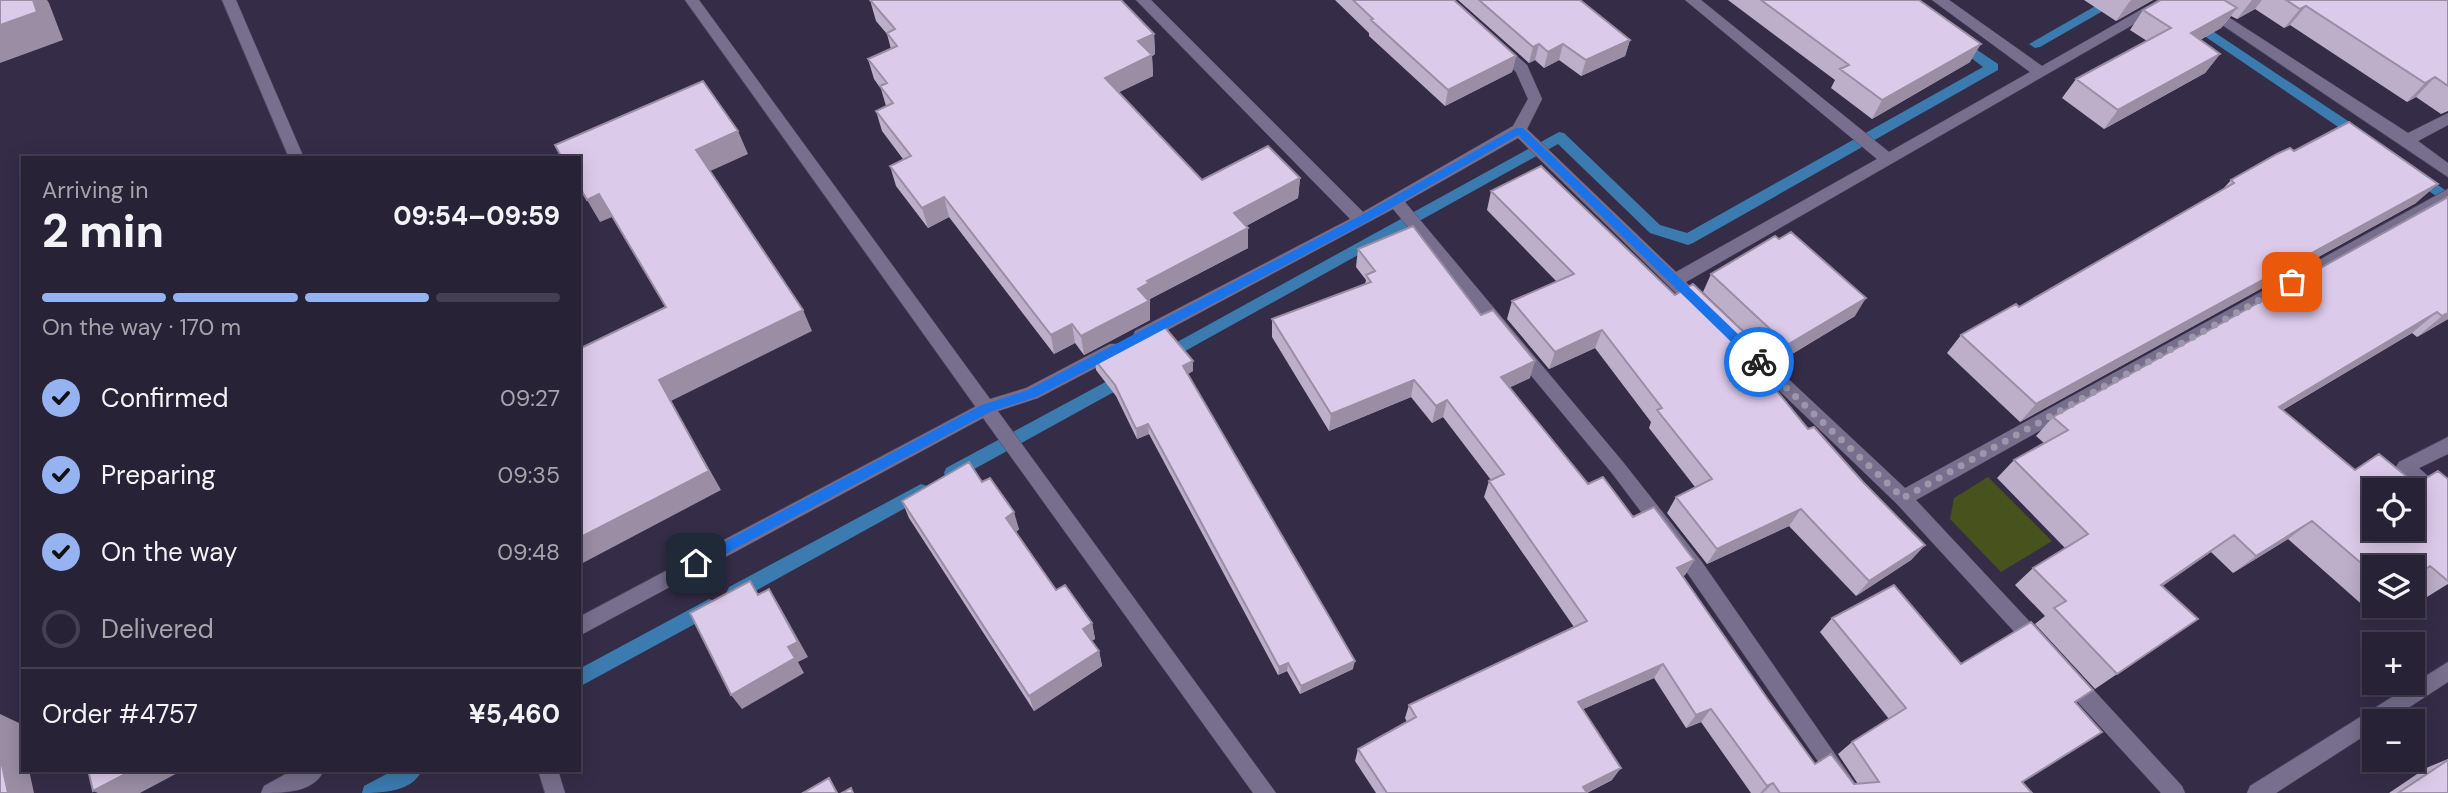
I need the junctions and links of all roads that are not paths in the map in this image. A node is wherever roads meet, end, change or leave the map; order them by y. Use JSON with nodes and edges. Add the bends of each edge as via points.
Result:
{"nodes":[{"id":1,"x":229,"y":0,"type":"edge"},
{"id":2,"x":692,"y":0,"type":"edge"},
{"id":3,"x":1143,"y":0,"type":"edge"},
{"id":4,"x":1692,"y":0,"type":"edge"},
{"id":5,"x":1939,"y":0,"type":"edge"},
{"id":6,"x":2169,"y":0,"type":"edge"},
{"id":7,"x":2192,"y":0,"type":"edge"},
{"id":8,"x":1483,"y":34,"type":"edge"},
{"id":9,"x":2040,"y":72,"type":"junction"},
{"id":10,"x":2448,"y":118,"type":"edge"},
{"id":11,"x":1519,"y":130,"type":"junction"},
{"id":12,"x":2407,"y":140,"type":"junction"},
{"id":13,"x":296,"y":156,"type":"edge"},
{"id":14,"x":1888,"y":159,"type":"junction"},
{"id":15,"x":2448,"y":171,"type":"edge"},
{"id":16,"x":2443,"y":198,"type":"edge"},
{"id":17,"x":1400,"y":207,"type":"junction"},
{"id":18,"x":1361,"y":220,"type":"junction"},
{"id":19,"x":1674,"y":281,"type":"junction"},
{"id":20,"x":1714,"y":319,"type":"edge"},
{"id":21,"x":1733,"y":338,"type":"edge"},
{"id":22,"x":986,"y":408,"type":"junction"},
{"id":23,"x":2448,"y":445,"type":"edge"},
{"id":24,"x":1903,"y":498,"type":"junction"},
{"id":25,"x":2448,"y":505,"type":"edge"},
{"id":26,"x":581,"y":626,"type":"edge"},
{"id":27,"x":2448,"y":671,"type":"edge"},
{"id":28,"x":310,"y":772,"type":"edge"},
{"id":29,"x":549,"y":772,"type":"edge"},
{"id":30,"x":271,"y":793,"type":"edge"},
{"id":31,"x":555,"y":793,"type":"edge"},
{"id":32,"x":1266,"y":793,"type":"edge"},
{"id":33,"x":1852,"y":793,"type":"edge"},
{"id":34,"x":2175,"y":793,"type":"edge"},
{"id":35,"x":2258,"y":793,"type":"edge"}],
"edges":[{"from":1,"to":13,"type":"street"},
{"from":2,"to":22,"type":"street"},
{"from":3,"to":18,"type":"street"},
{"from":4,"to":14,"type":"street"},
{"from":5,"to":9,"type":"street"},
{"from":6,"to":9,"type":"street"},
{"from":7,"to":12,"type":"street"},
{"from":8,"to":11,"type":"street","via":[[1521,69],[1535,99]]},
{"from":9,"to":14,"type":"street"},
{"from":10,"to":12,"type":"street"},
{"from":11,"to":17,"type":"street"},
{"from":11,"to":19,"type":"street"},
{"from":12,"to":15,"type":"street"},
{"from":14,"to":19,"type":"street"},
{"from":16,"to":24,"type":"street"},
{"from":17,"to":18,"type":"street"},
{"from":17,"to":33,"type":"street","via":[[1617,467],[1687,558]]},
{"from":18,"to":22,"type":"street","via":[[1032,393]]},
{"from":19,"to":20,"type":"street"},
{"from":21,"to":24,"type":"street"},
{"from":22,"to":26,"type":"street"},
{"from":22,"to":32,"type":"street"},
{"from":23,"to":25,"type":"street","via":[[2405,467]]},
{"from":24,"to":34,"type":"street"},
{"from":27,"to":35,"type":"street"},
{"from":28,"to":30,"type":"street"},
{"from":29,"to":31,"type":"street"}]}
